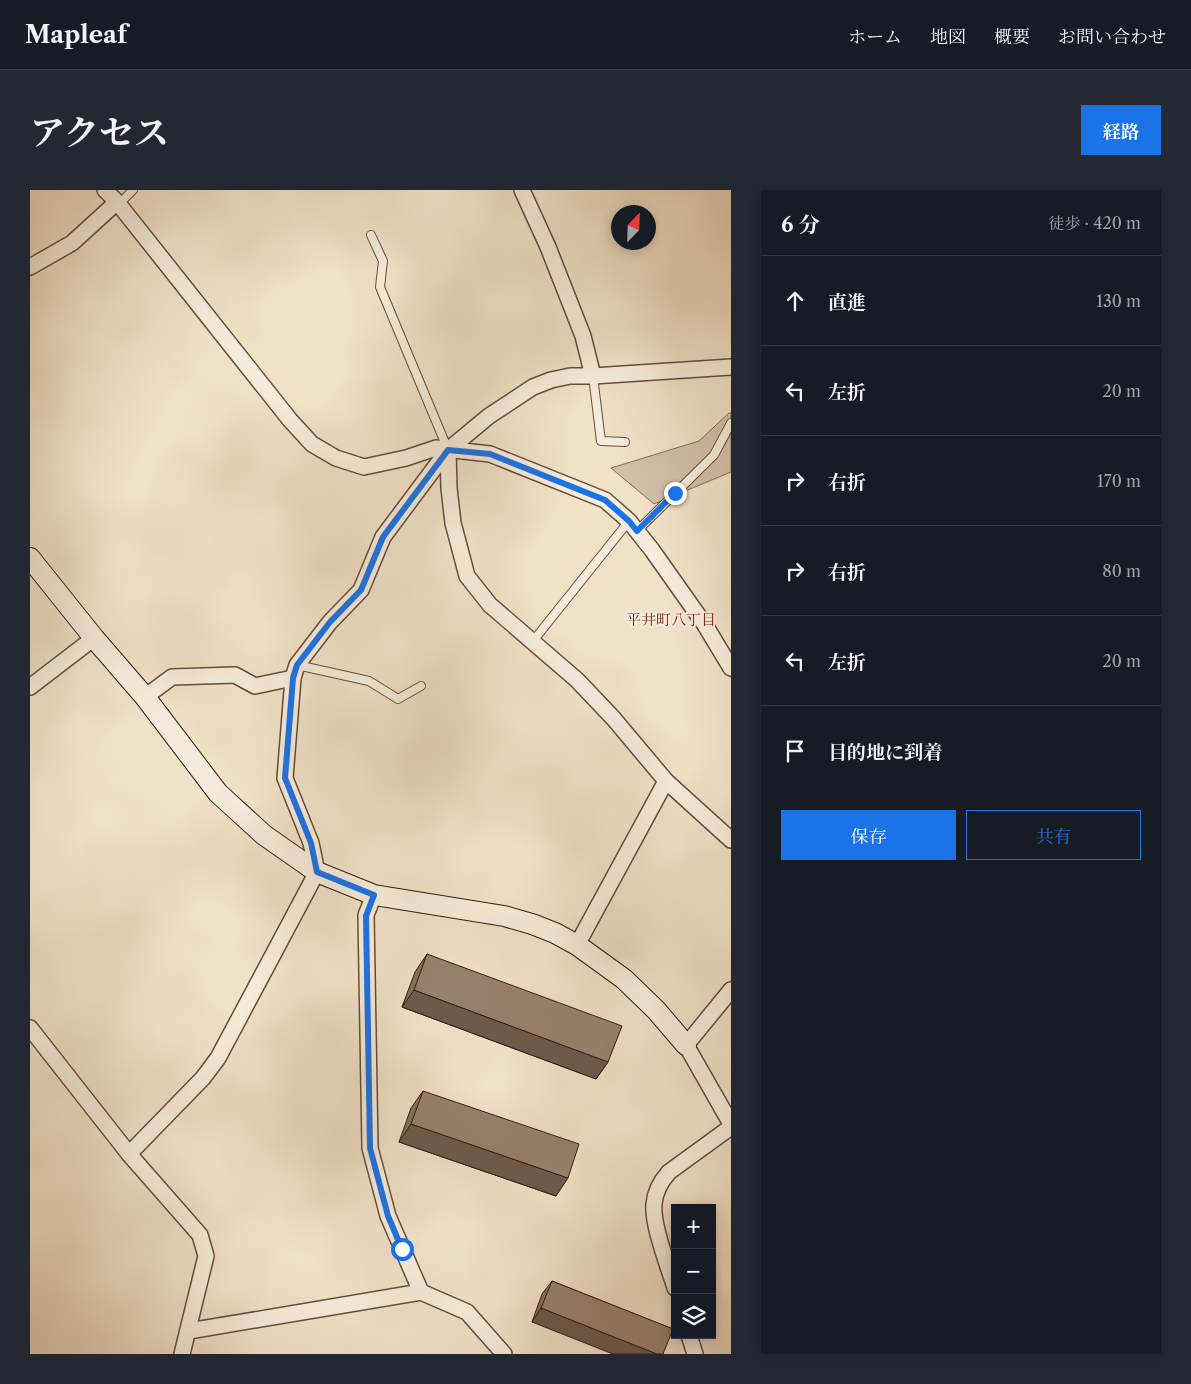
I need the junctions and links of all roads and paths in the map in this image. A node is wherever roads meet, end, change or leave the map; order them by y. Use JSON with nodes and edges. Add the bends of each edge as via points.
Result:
{"nodes":[{"id":1,"x":104,"y":190,"type":"edge"},
{"id":2,"x":133,"y":190,"type":"edge"},
{"id":3,"x":522,"y":190,"type":"edge"},
{"id":4,"x":118,"y":203,"type":"junction"},
{"id":5,"x":371,"y":235,"type":"dead end"},
{"id":6,"x":30,"y":267,"type":"edge"},
{"id":7,"x":731,"y":367,"type":"edge"},
{"id":8,"x":593,"y":376,"type":"junction"},
{"id":9,"x":731,"y":423,"type":"edge"},
{"id":10,"x":625,"y":442,"type":"dead end"},
{"id":11,"x":448,"y":450,"type":"junction"},
{"id":12,"x":633,"y":526,"type":"junction"},
{"id":13,"x":30,"y":558,"type":"edge"},
{"id":14,"x":94,"y":638,"type":"junction"},
{"id":15,"x":533,"y":641,"type":"junction"},
{"id":16,"x":731,"y":668,"type":"edge"},
{"id":17,"x":295,"y":671,"type":"junction"},
{"id":18,"x":420,"y":686,"type":"dead end"},
{"id":19,"x":30,"y":687,"type":"edge"},
{"id":20,"x":145,"y":697,"type":"junction"},
{"id":21,"x":666,"y":781,"type":"junction"},
{"id":22,"x":731,"y":840,"type":"edge"},
{"id":23,"x":317,"y":872,"type":"junction"},
{"id":24,"x":374,"y":895,"type":"junction"},
{"id":25,"x":577,"y":945,"type":"junction"},
{"id":26,"x":731,"y":990,"type":"edge"},
{"id":27,"x":30,"y":1028,"type":"edge"},
{"id":28,"x":686,"y":1045,"type":"junction"},
{"id":29,"x":731,"y":1125,"type":"edge"},
{"id":30,"x":129,"y":1154,"type":"junction"},
{"id":31,"x":671,"y":1275,"type":"edge"},
{"id":32,"x":421,"y":1292,"type":"junction"},
{"id":33,"x":189,"y":1331,"type":"junction"},
{"id":34,"x":690,"y":1339,"type":"edge"},
{"id":35,"x":182,"y":1354,"type":"edge"},
{"id":36,"x":504,"y":1354,"type":"edge"},
{"id":37,"x":695,"y":1354,"type":"edge"}],
"edges":[{"from":1,"to":4,"type":"street"},
{"from":2,"to":4,"type":"lane"},
{"from":3,"to":8,"type":"street","via":[[583,336]]},
{"from":4,"to":6,"type":"street","via":[[72,243]]},
{"from":4,"to":11,"type":"street","via":[[312,444],[336,458],[364,467],[436,448]]},
{"from":5,"to":11,"type":"lane","via":[[383,261],[380,287]]},
{"from":7,"to":8,"type":"street"},
{"from":8,"to":10,"type":"lane","via":[[601,441]]},
{"from":8,"to":11,"type":"street","via":[[570,376],[533,387],[489,416]]},
{"from":9,"to":12,"type":"lane","via":[[714,455]]},
{"from":11,"to":12,"type":"street","via":[[490,454],[605,500]]},
{"from":11,"to":15,"type":"street","via":[[453,523],[467,576],[490,605]]},
{"from":11,"to":17,"type":"street","via":[[383,537],[361,590],[330,622]]},
{"from":12,"to":15,"type":"lane"},
{"from":12,"to":16,"type":"street","via":[[705,625]]},
{"from":13,"to":14,"type":"street"},
{"from":14,"to":19,"type":"street"},
{"from":14,"to":20,"type":"street"},
{"from":15,"to":21,"type":"street","via":[[577,680]]},
{"from":17,"to":18,"type":"lane","via":[[369,682],[398,699]]},
{"from":17,"to":20,"type":"street","via":[[255,686],[235,675],[172,677]]},
{"from":17,"to":23,"type":"street","via":[[285,778],[311,843]]},
{"from":20,"to":23,"type":"street","via":[[218,793],[264,835]]},
{"from":21,"to":22,"type":"street"},
{"from":21,"to":25,"type":"street"},
{"from":23,"to":24,"type":"street"},
{"from":23,"to":30,"type":"street","via":[[218,1058],[204,1078]]},
{"from":24,"to":25,"type":"street","via":[[504,916],[540,927]]},
{"from":24,"to":32,"type":"street","via":[[366,916],[370,1148],[388,1216]]},
{"from":25,"to":28,"type":"street","via":[[624,979]]},
{"from":26,"to":28,"type":"street"},
{"from":27,"to":30,"type":"street"},
{"from":28,"to":29,"type":"street"},
{"from":29,"to":31,"type":"street","via":[[669,1172],[656,1195],[655,1223]]},
{"from":30,"to":33,"type":"street","via":[[200,1235],[206,1256]]},
{"from":32,"to":33,"type":"street"},
{"from":32,"to":36,"type":"street","via":[[467,1312]]},
{"from":33,"to":35,"type":"street"},
{"from":34,"to":37,"type":"street"}]}
